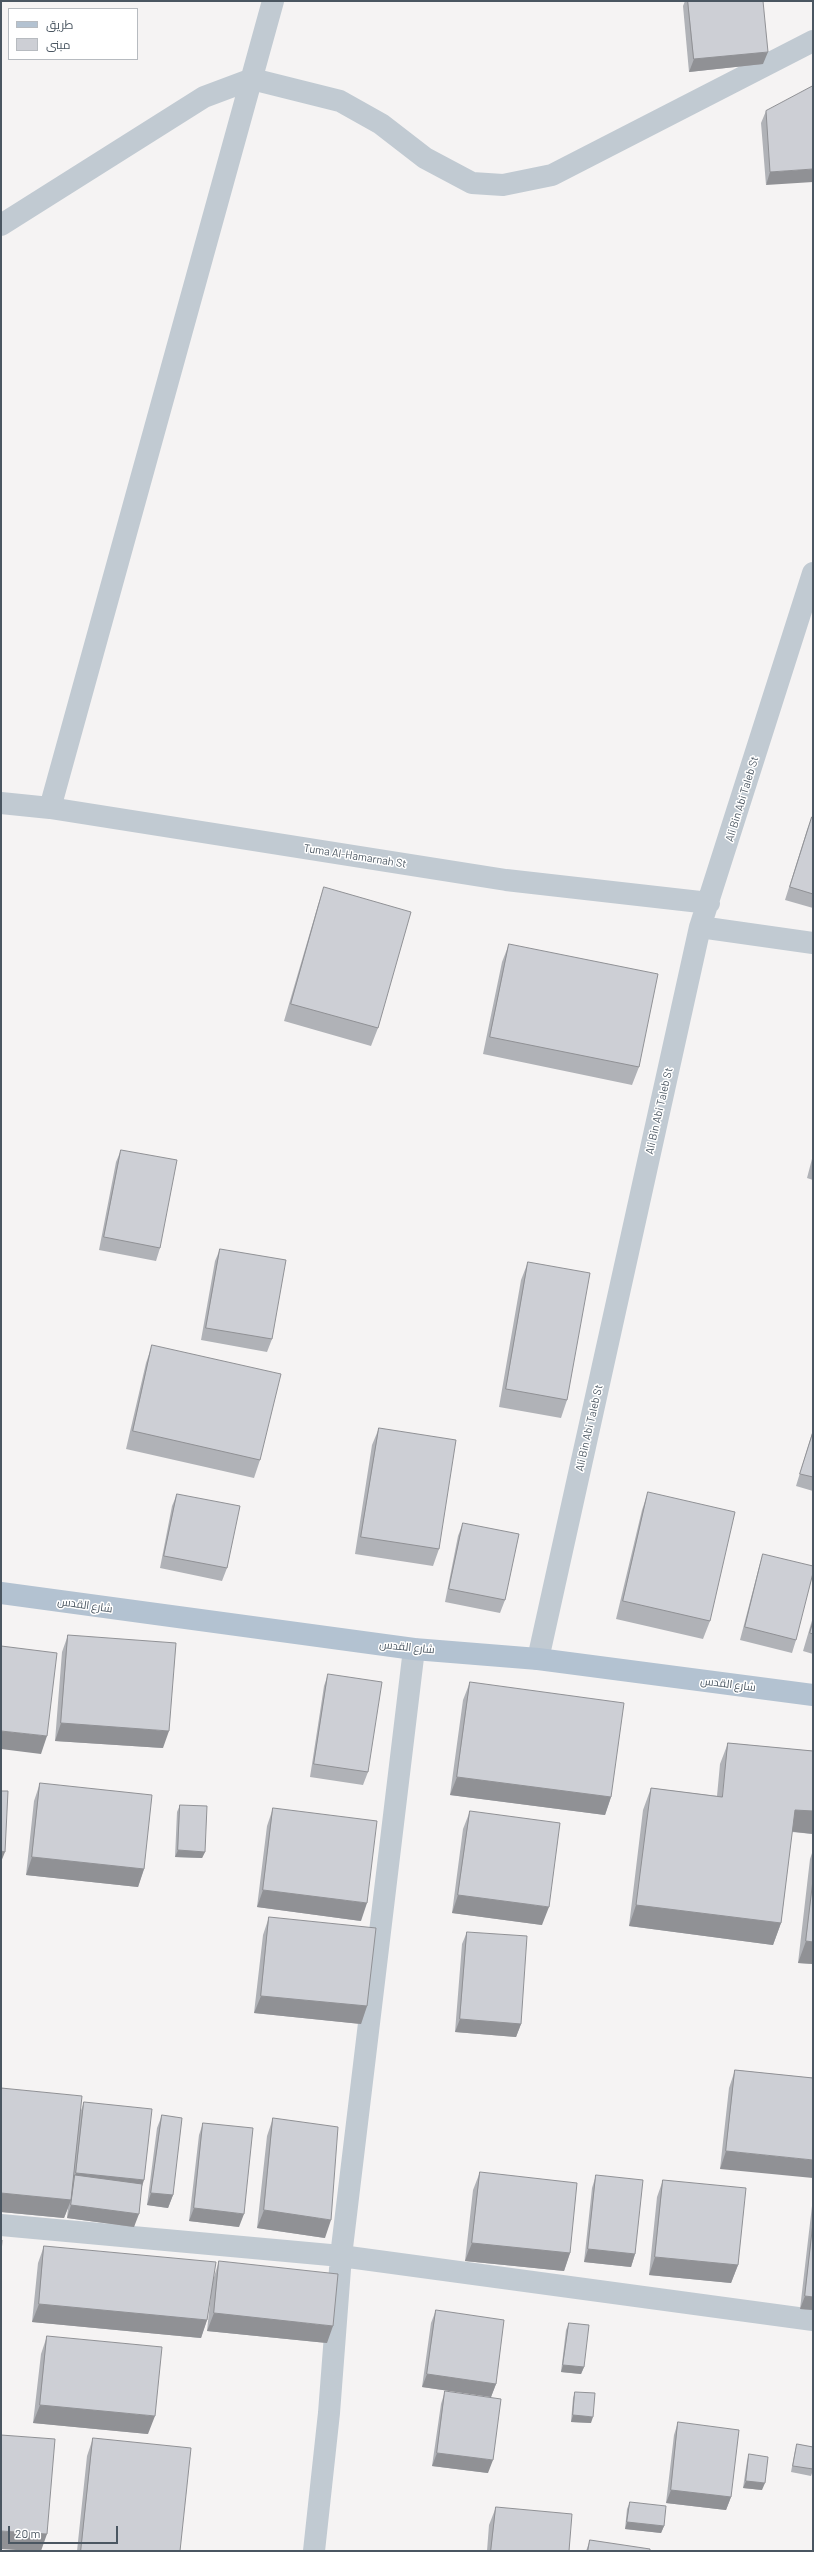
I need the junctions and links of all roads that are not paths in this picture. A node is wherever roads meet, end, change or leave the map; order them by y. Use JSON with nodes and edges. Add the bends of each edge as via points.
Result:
{"nodes":[{"id":1,"x":273,"y":1,"type":"edge"},
{"id":2,"x":813,"y":41,"type":"edge"},
{"id":3,"x":252,"y":78,"type":"junction"},
{"id":4,"x":1,"y":225,"type":"edge"},
{"id":5,"x":813,"y":573,"type":"edge"},
{"id":6,"x":1,"y":803,"type":"edge"},
{"id":7,"x":50,"y":808,"type":"junction"},
{"id":8,"x":709,"y":903,"type":"junction"},
{"id":9,"x":700,"y":927,"type":"junction"},
{"id":10,"x":813,"y":943,"type":"edge"},
{"id":11,"x":1,"y":1593,"type":"edge"},
{"id":12,"x":414,"y":1649,"type":"junction"},
{"id":13,"x":538,"y":1659,"type":"junction"},
{"id":14,"x":813,"y":1694,"type":"edge"},
{"id":15,"x":1,"y":2225,"type":"edge"},
{"id":16,"x":341,"y":2256,"type":"junction"},
{"id":17,"x":813,"y":2320,"type":"edge"},
{"id":18,"x":314,"y":2551,"type":"edge"}],
"edges":[{"from":1,"to":3,"type":"street"},
{"from":2,"to":3,"type":"street","via":[[552,175],[503,185],[472,183],[424,158],[381,124],[340,101]]},
{"from":3,"to":4,"type":"street","via":[[204,97]]},
{"from":3,"to":7,"type":"street"},
{"from":5,"to":8,"type":"street","name":"Ali Bin Abi Taleb St"},
{"from":6,"to":7,"type":"street","name":"Tuma Al-Hamarnah St"},
{"from":7,"to":8,"type":"street","name":"Tuma Al-Hamarnah St","via":[[506,880]]},
{"from":8,"to":9,"type":"street","name":"Ali Bin Abi Taleb St"},
{"from":9,"to":10,"type":"street"},
{"from":9,"to":13,"type":"street","name":"Ali Bin Abi Taleb St"},
{"from":11,"to":12,"type":"main road","name":"شارع القدس"},
{"from":12,"to":13,"type":"main road","name":"شارع القدس"},
{"from":12,"to":16,"type":"street"},
{"from":13,"to":14,"type":"main road","name":"شارع القدس"},
{"from":15,"to":16,"type":"street"},
{"from":16,"to":17,"type":"street"},
{"from":16,"to":18,"type":"street","via":[[329,2413]]}]}
